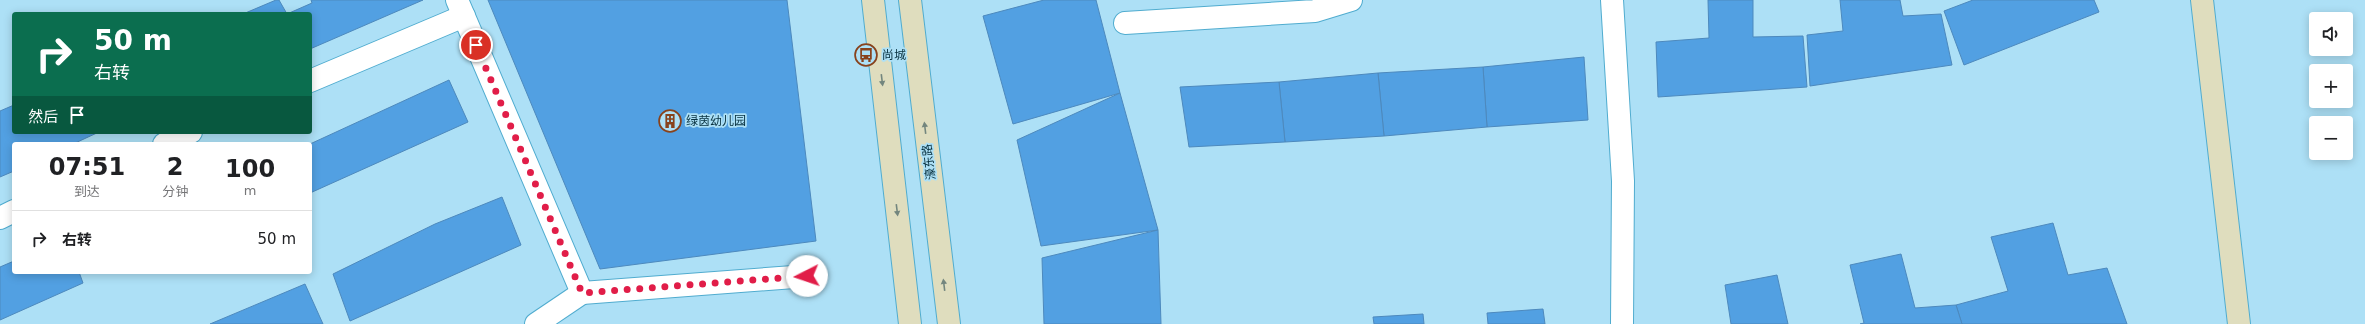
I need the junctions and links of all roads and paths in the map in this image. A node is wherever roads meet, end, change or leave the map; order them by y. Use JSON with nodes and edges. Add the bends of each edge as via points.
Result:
{"nodes":[{"id":1,"x":872,"y":0,"type":"edge"},
{"id":2,"x":910,"y":0,"type":"edge"},
{"id":3,"x":1351,"y":0,"type":"edge"},
{"id":4,"x":1612,"y":0,"type":"edge"},
{"id":5,"x":2202,"y":0,"type":"edge"},
{"id":6,"x":461,"y":8,"type":"edge"},
{"id":7,"x":1125,"y":23,"type":"dead end"},
{"id":8,"x":312,"y":80,"type":"edge"},
{"id":9,"x":186,"y":134,"type":"edge"},
{"id":10,"x":168,"y":142,"type":"edge"},
{"id":11,"x":12,"y":212,"type":"edge"},
{"id":12,"x":0,"y":218,"type":"edge"},
{"id":13,"x":807,"y":276,"type":"dead end"},
{"id":14,"x":582,"y":293,"type":"junction"},
{"id":15,"x":536,"y":324,"type":"edge"},
{"id":16,"x":910,"y":324,"type":"edge"},
{"id":17,"x":949,"y":324,"type":"edge"},
{"id":18,"x":1622,"y":324,"type":"edge"},
{"id":19,"x":2239,"y":324,"type":"edge"}],
"edges":[{"from":1,"to":16,"type":"main road","one_way":true},
{"from":17,"to":2,"type":"main road","name":"濠东路","one_way":true},
{"from":3,"to":7,"type":"street","via":[[1315,11]]},
{"from":4,"to":18,"type":"street","via":[[1623,181]]},
{"from":5,"to":19,"type":"main road"},
{"from":6,"to":8,"type":"street"},
{"from":6,"to":14,"type":"street"},
{"from":9,"to":10,"type":"street"},
{"from":11,"to":12,"type":"street"},
{"from":13,"to":14,"type":"street"},
{"from":14,"to":15,"type":"street"}]}
